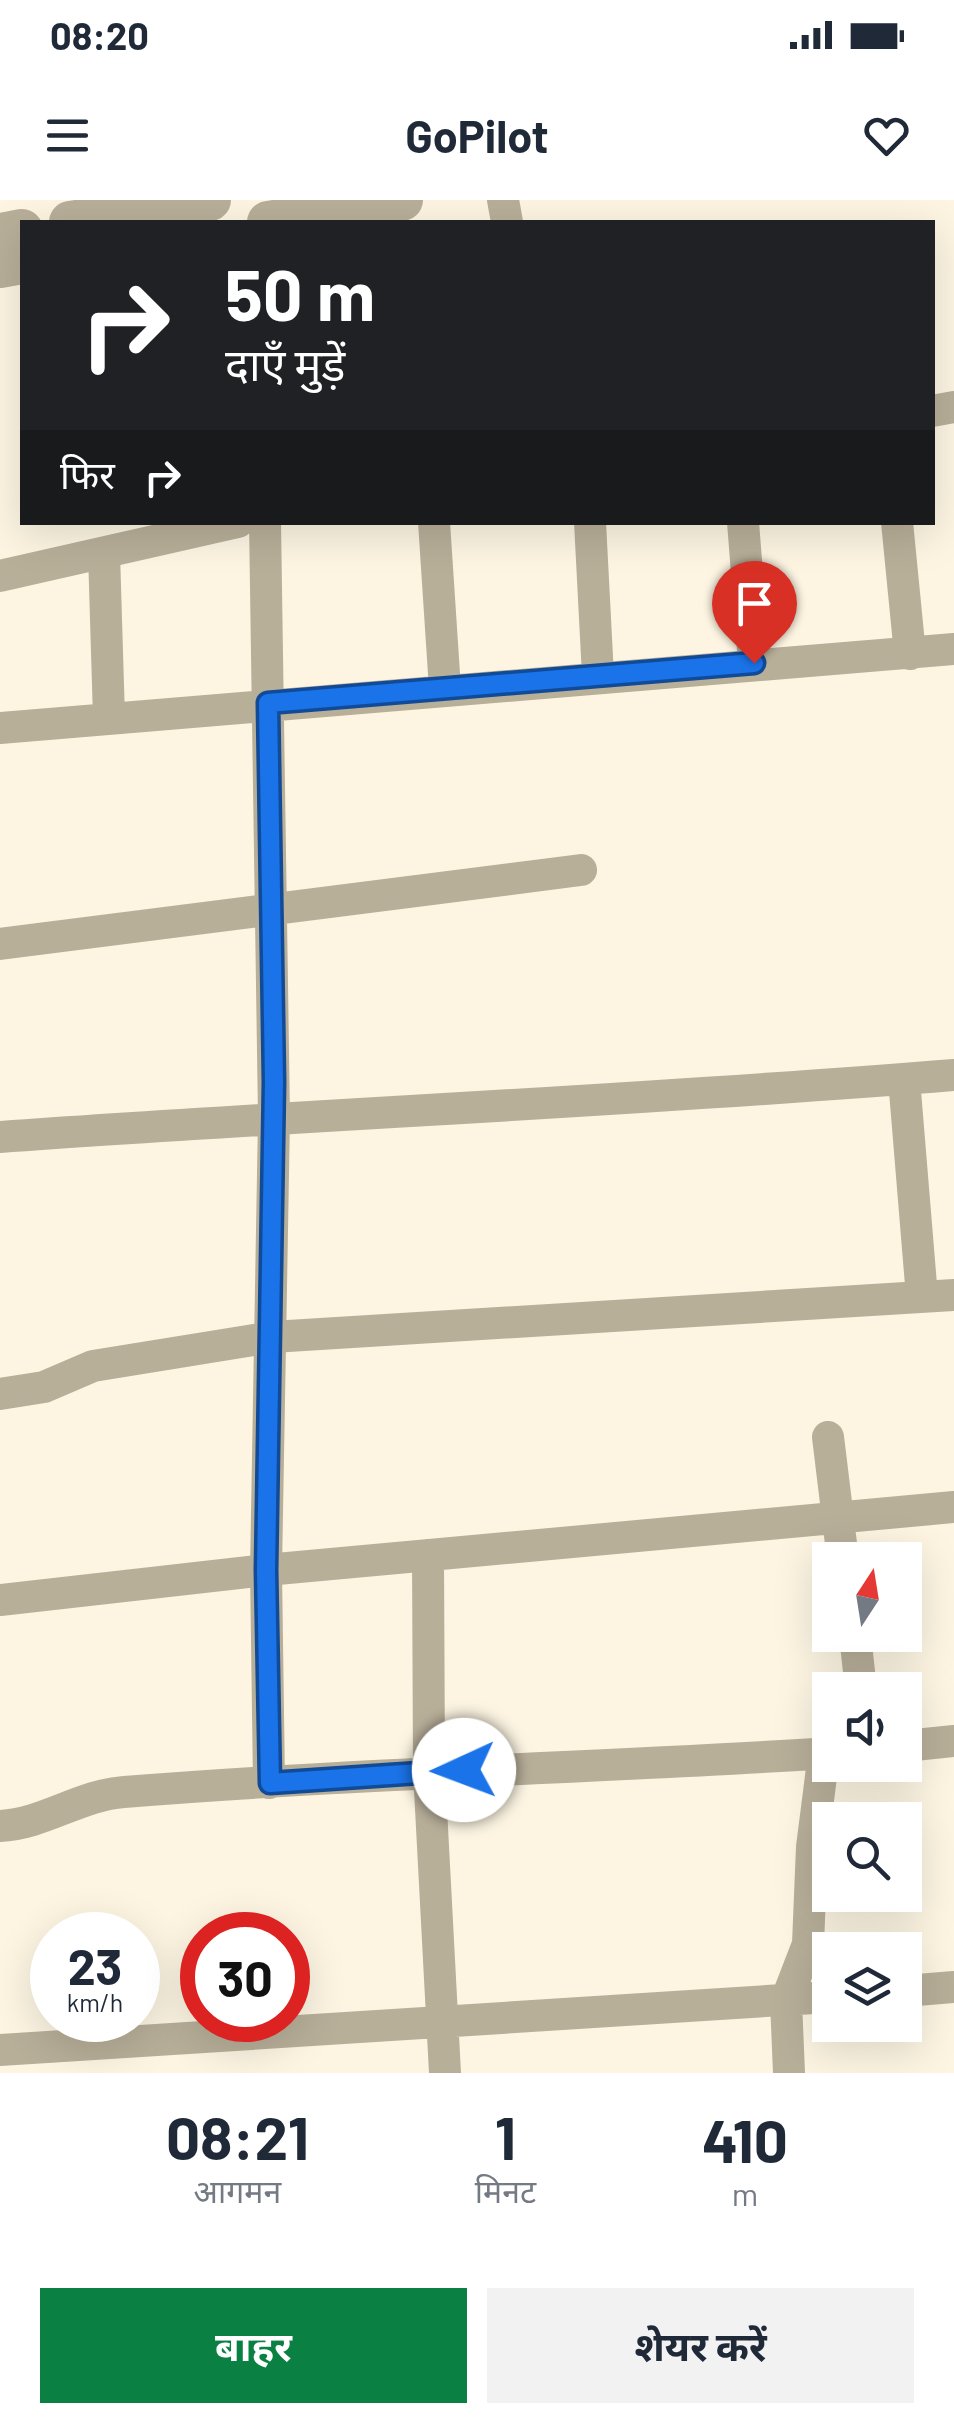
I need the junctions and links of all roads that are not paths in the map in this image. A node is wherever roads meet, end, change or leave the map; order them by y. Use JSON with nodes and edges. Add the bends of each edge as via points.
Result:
{"nodes":[{"id":1,"x":210,"y":200,"type":"edge"},
{"id":2,"x":402,"y":200,"type":"edge"},
{"id":3,"x":83,"y":220,"type":"edge"},
{"id":4,"x":280,"y":220,"type":"edge"},
{"id":5,"x":225,"y":525,"type":"edge"},
{"id":6,"x":265,"y":525,"type":"edge"},
{"id":7,"x":434,"y":525,"type":"edge"},
{"id":8,"x":590,"y":525,"type":"edge"},
{"id":9,"x":743,"y":525,"type":"edge"},
{"id":10,"x":897,"y":525,"type":"edge"},
{"id":11,"x":104,"y":553,"type":"junction"},
{"id":12,"x":0,"y":576,"type":"edge"},
{"id":13,"x":954,"y":650,"type":"edge"},
{"id":14,"x":910,"y":654,"type":"junction"},
{"id":15,"x":754,"y":663,"type":"junction"},
{"id":16,"x":598,"y":676,"type":"junction"},
{"id":17,"x":444,"y":689,"type":"junction"},
{"id":18,"x":268,"y":703,"type":"junction"},
{"id":19,"x":109,"y":718,"type":"junction"},
{"id":20,"x":0,"y":728,"type":"edge"},
{"id":21,"x":581,"y":870,"type":"dead end"},
{"id":22,"x":272,"y":906,"type":"junction"},
{"id":23,"x":0,"y":944,"type":"edge"},
{"id":24,"x":954,"y":1075,"type":"edge"},
{"id":25,"x":904,"y":1079,"type":"junction"},
{"id":26,"x":274,"y":1117,"type":"junction"},
{"id":27,"x":0,"y":1137,"type":"edge"},
{"id":28,"x":938,"y":1296,"type":"edge"},
{"id":29,"x":272,"y":1337,"type":"junction"},
{"id":30,"x":0,"y":1394,"type":"edge"},
{"id":31,"x":828,"y":1436,"type":"dead end"},
{"id":32,"x":954,"y":1507,"type":"edge"},
{"id":33,"x":834,"y":1518,"type":"junction"},
{"id":34,"x":839,"y":1542,"type":"edge"},
{"id":35,"x":428,"y":1555,"type":"junction"},
{"id":36,"x":266,"y":1570,"type":"junction"},
{"id":37,"x":0,"y":1600,"type":"edge"},
{"id":38,"x":954,"y":1740,"type":"edge"},
{"id":39,"x":922,"y":1744,"type":"edge"},
{"id":40,"x":812,"y":1754,"type":"edge"},
{"id":41,"x":430,"y":1771,"type":"junction"},
{"id":42,"x":822,"y":1782,"type":"edge"},
{"id":43,"x":270,"y":1783,"type":"junction"},
{"id":44,"x":0,"y":1826,"type":"edge"},
{"id":45,"x":954,"y":1986,"type":"edge"},
{"id":46,"x":922,"y":1989,"type":"edge"},
{"id":47,"x":812,"y":1999,"type":"edge"},
{"id":48,"x":786,"y":2001,"type":"junction"},
{"id":49,"x":442,"y":2024,"type":"junction"},
{"id":50,"x":0,"y":2050,"type":"edge"},
{"id":51,"x":445,"y":2073,"type":"edge"},
{"id":52,"x":790,"y":2073,"type":"edge"}],
"edges":[{"from":1,"to":3,"type":"street"},
{"from":2,"to":4,"type":"street"},
{"from":5,"to":11,"type":"street"},
{"from":6,"to":18,"type":"street"},
{"from":7,"to":17,"type":"street"},
{"from":8,"to":16,"type":"street"},
{"from":9,"to":15,"type":"street"},
{"from":10,"to":14,"type":"street"},
{"from":11,"to":12,"type":"street"},
{"from":11,"to":19,"type":"street"},
{"from":13,"to":14,"type":"street"},
{"from":14,"to":15,"type":"street"},
{"from":15,"to":16,"type":"street"},
{"from":16,"to":17,"type":"street"},
{"from":17,"to":18,"type":"street"},
{"from":18,"to":19,"type":"street"},
{"from":18,"to":22,"type":"street"},
{"from":19,"to":20,"type":"street"},
{"from":21,"to":22,"type":"street"},
{"from":22,"to":23,"type":"street"},
{"from":22,"to":26,"type":"street"},
{"from":24,"to":25,"type":"street"},
{"from":25,"to":26,"type":"street","via":[[679,1098]]},
{"from":25,"to":28,"type":"street"},
{"from":26,"to":27,"type":"street"},
{"from":26,"to":29,"type":"street"},
{"from":28,"to":29,"type":"street"},
{"from":29,"to":30,"type":"street","via":[[93,1366],[44,1387]]},
{"from":29,"to":36,"type":"street"},
{"from":31,"to":33,"type":"street"},
{"from":32,"to":33,"type":"street"},
{"from":33,"to":34,"type":"street"},
{"from":33,"to":35,"type":"street"},
{"from":35,"to":36,"type":"street"},
{"from":35,"to":41,"type":"street"},
{"from":36,"to":37,"type":"street"},
{"from":36,"to":43,"type":"street"},
{"from":38,"to":39,"type":"street"},
{"from":40,"to":41,"type":"street"},
{"from":41,"to":43,"type":"street"},
{"from":41,"to":49,"type":"street"},
{"from":42,"to":48,"type":"street","via":[[808,1944]]},
{"from":43,"to":44,"type":"street","via":[[117,1792]]},
{"from":45,"to":46,"type":"street"},
{"from":47,"to":48,"type":"street"},
{"from":48,"to":49,"type":"street"},
{"from":48,"to":52,"type":"street"},
{"from":49,"to":50,"type":"street"},
{"from":49,"to":51,"type":"street"}]}
